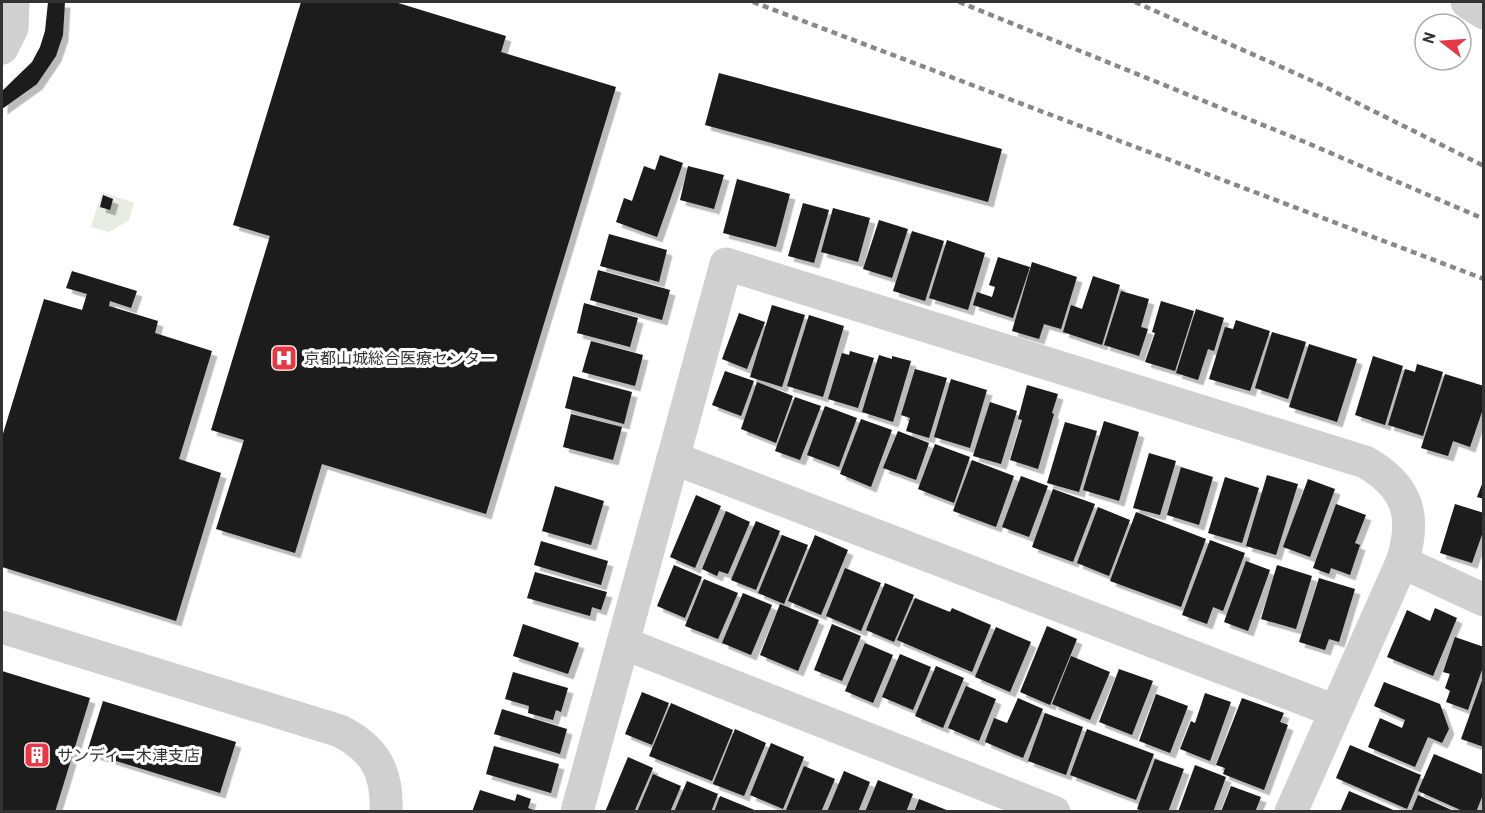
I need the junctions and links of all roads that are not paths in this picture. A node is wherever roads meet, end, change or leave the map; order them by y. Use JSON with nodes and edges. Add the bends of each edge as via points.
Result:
{"nodes":[{"id":1,"x":13,"y":2,"type":"edge"},
{"id":2,"x":1467,"y":2,"type":"edge"},
{"id":3,"x":1484,"y":13,"type":"edge"},
{"id":4,"x":2,"y":48,"type":"edge"},
{"id":5,"x":673,"y":458,"type":"junction"},
{"id":6,"x":1402,"y":562,"type":"junction"},
{"id":7,"x":1484,"y":600,"type":"edge"},
{"id":8,"x":2,"y":627,"type":"edge"},
{"id":9,"x":623,"y":643,"type":"junction"},
{"id":10,"x":1335,"y":711,"type":"junction"},
{"id":11,"x":386,"y":812,"type":"edge"},
{"id":12,"x":577,"y":812,"type":"edge"},
{"id":13,"x":1054,"y":812,"type":"edge"},
{"id":14,"x":1291,"y":812,"type":"edge"}],
"edges":[{"from":1,"to":4,"type":"street","via":[[12,28]]},
{"from":2,"to":3,"type":"street"},
{"from":5,"to":6,"type":"street","via":[[726,264],[1365,462],[1393,482],[1402,497],[1409,518],[1409,541]]},
{"from":5,"to":9,"type":"street"},
{"from":5,"to":10,"type":"street"},
{"from":6,"to":7,"type":"street"},
{"from":6,"to":10,"type":"street"},
{"from":8,"to":11,"type":"street","via":[[340,731],[355,739],[378,763],[387,796]]},
{"from":9,"to":12,"type":"street"},
{"from":9,"to":13,"type":"street"},
{"from":10,"to":14,"type":"street"}]}
